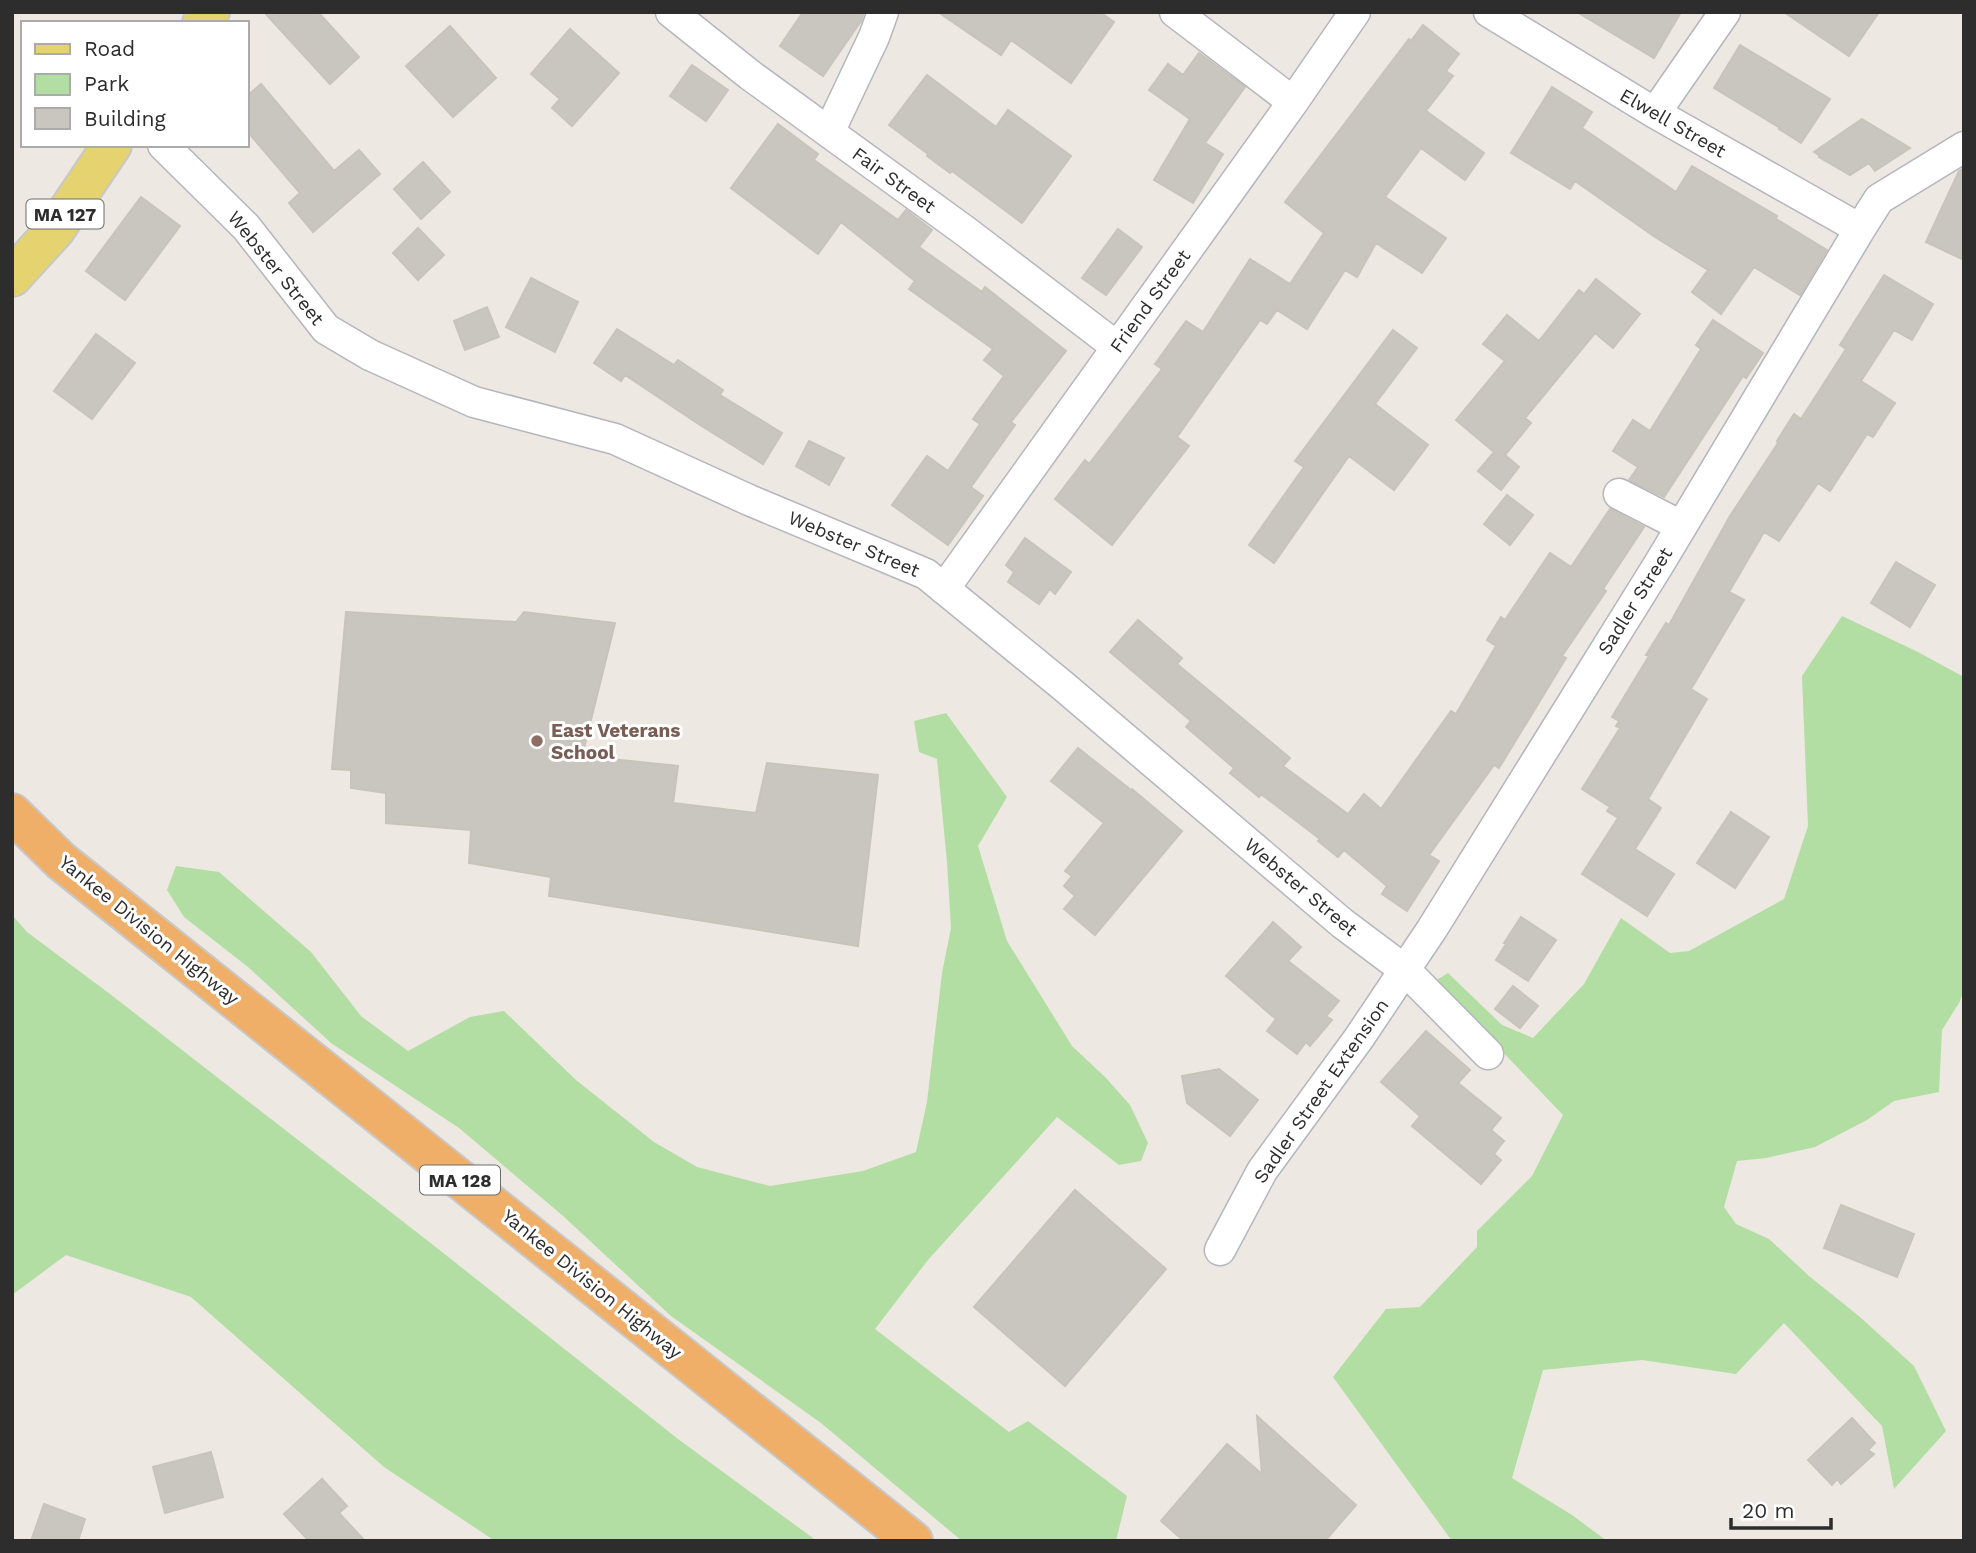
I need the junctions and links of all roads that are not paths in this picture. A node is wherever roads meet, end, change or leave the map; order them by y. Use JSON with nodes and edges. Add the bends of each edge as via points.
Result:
{"nodes":[{"id":1,"x":671,"y":12,"type":"edge"},
{"id":2,"x":883,"y":12,"type":"edge"},
{"id":3,"x":1175,"y":12,"type":"edge"},
{"id":4,"x":1355,"y":12,"type":"edge"},
{"id":5,"x":1489,"y":12,"type":"edge"},
{"id":6,"x":1725,"y":12,"type":"edge"},
{"id":7,"x":1293,"y":102,"type":"junction"},
{"id":8,"x":1655,"y":113,"type":"junction"},
{"id":9,"x":829,"y":132,"type":"junction"},
{"id":10,"x":110,"y":147,"type":"edge"},
{"id":11,"x":165,"y":147,"type":"edge"},
{"id":12,"x":1964,"y":147,"type":"edge"},
{"id":13,"x":1860,"y":229,"type":"junction"},
{"id":14,"x":12,"y":277,"type":"edge"},
{"id":15,"x":1117,"y":348,"type":"junction"},
{"id":16,"x":1619,"y":494,"type":"dead end"},
{"id":17,"x":1681,"y":526,"type":"junction"},
{"id":18,"x":944,"y":589,"type":"junction"},
{"id":19,"x":12,"y":813,"type":"edge"},
{"id":20,"x":1406,"y":971,"type":"junction"},
{"id":21,"x":1488,"y":1054,"type":"dead end"},
{"id":22,"x":1220,"y":1250,"type":"dead end"},
{"id":23,"x":913,"y":1541,"type":"edge"}],
"edges":[{"from":1,"to":9,"type":"street","name":"Fair Street"},
{"from":2,"to":9,"type":"street"},
{"from":3,"to":7,"type":"street"},
{"from":4,"to":7,"type":"street","name":"Friend Street"},
{"from":5,"to":8,"type":"street","name":"Elwell Street"},
{"from":6,"to":8,"type":"street"},
{"from":7,"to":15,"type":"street","name":"Friend Street"},
{"from":8,"to":13,"type":"street","name":"Elwell Street"},
{"from":9,"to":15,"type":"street","name":"Fair Street"},
{"from":10,"to":14,"type":"main road","number":"MA 127","via":[[55,230]]},
{"from":11,"to":18,"type":"street","name":"Webster Street","via":[[246,227],[326,329],[370,355],[474,402],[615,439],[926,574]]},
{"from":12,"to":13,"type":"street","name":"Sadler Street","via":[[1879,199]]},
{"from":13,"to":17,"type":"street","name":"Sadler Street"},
{"from":15,"to":18,"type":"street","name":"Friend Street"},
{"from":16,"to":17,"type":"street"},
{"from":17,"to":20,"type":"street","name":"Sadler Street"},
{"from":18,"to":20,"type":"street","name":"Webster Street","via":[[1342,923]]},
{"from":19,"to":23,"type":"highway","name":"Yankee Division Highway","number":"MA 128","via":[[61,861]]},
{"from":20,"to":21,"type":"street","name":"Webster Street"},
{"from":20,"to":22,"type":"street","name":"Sadler Street Extension","via":[[1262,1171]]}]}
